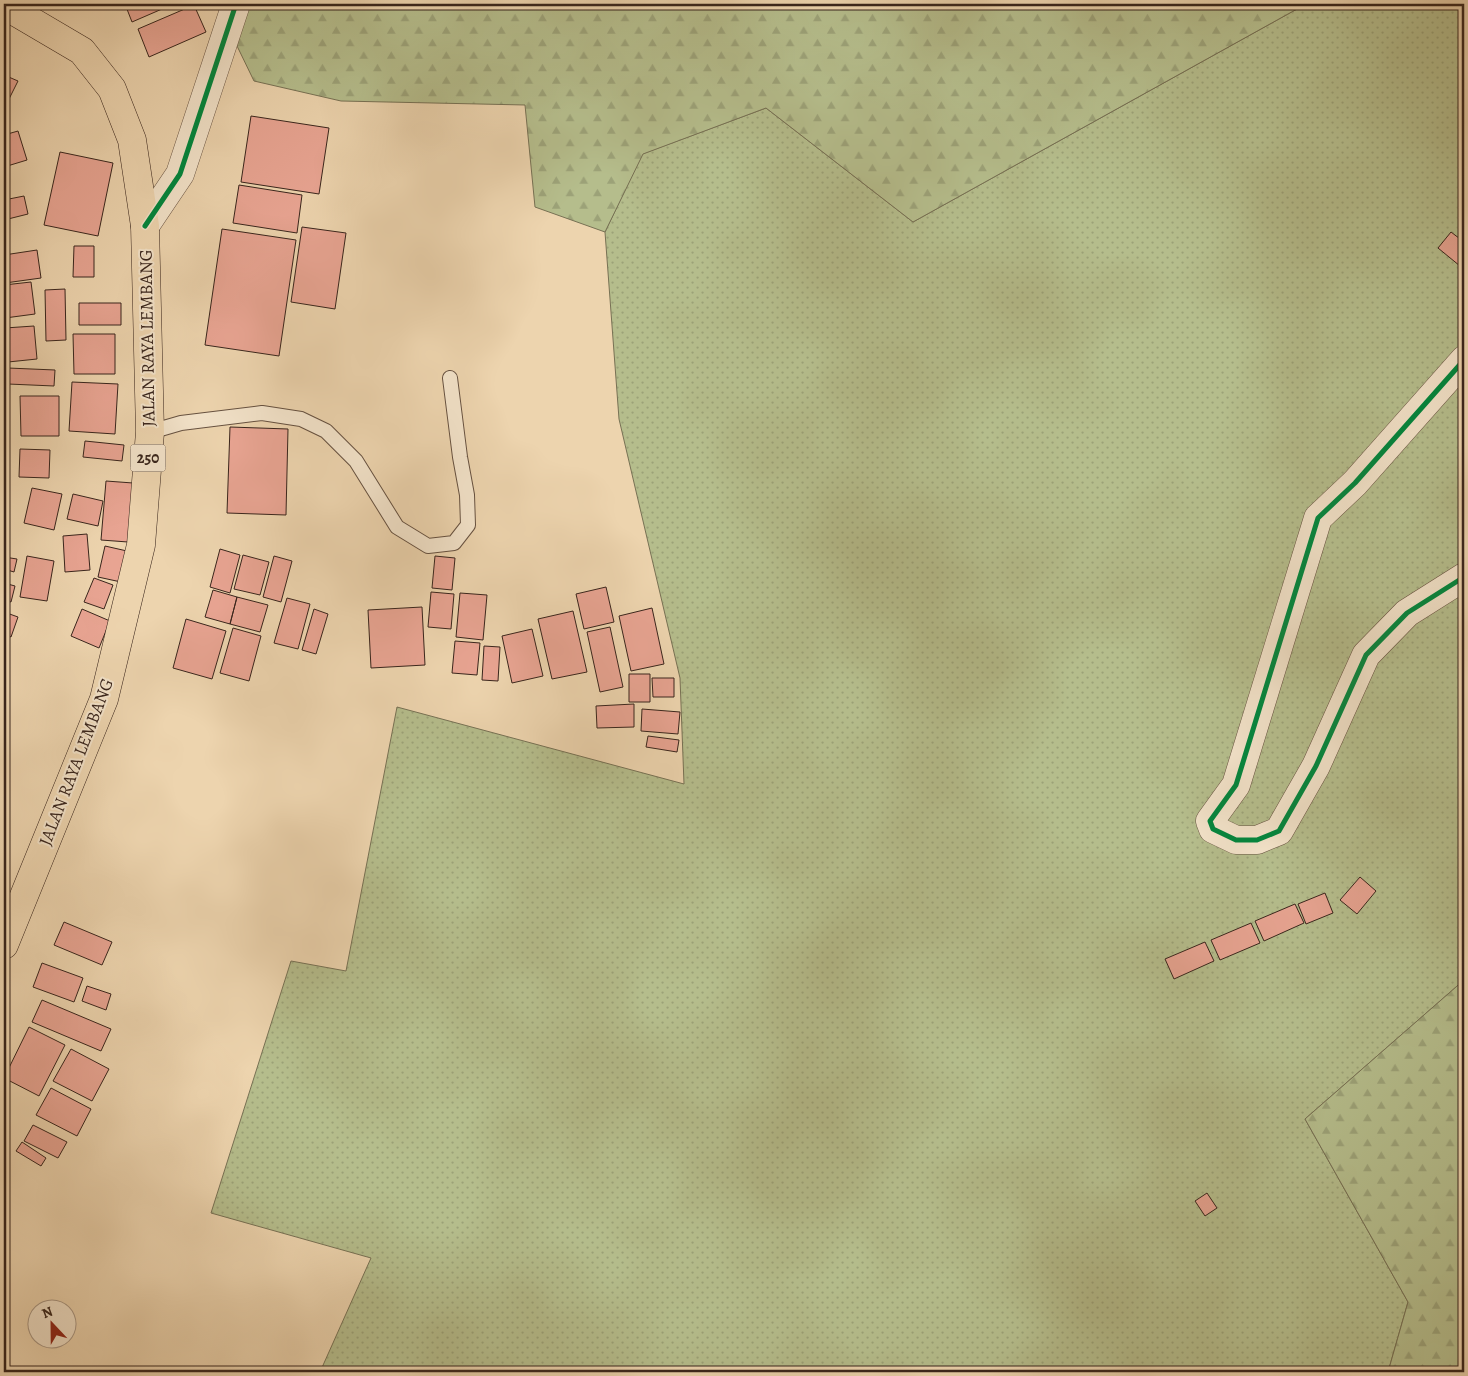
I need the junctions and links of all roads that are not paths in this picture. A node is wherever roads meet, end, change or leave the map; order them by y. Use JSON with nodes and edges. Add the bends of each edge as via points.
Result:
{"nodes":[{"id":1,"x":236,"y":4,"type":"edge"},
{"id":2,"x":4,"y":9,"type":"edge"},
{"id":3,"x":145,"y":226,"type":"junction"},
{"id":4,"x":1464,"y":360,"type":"edge"},
{"id":5,"x":450,"y":378,"type":"dead end"},
{"id":6,"x":150,"y":432,"type":"junction"},
{"id":7,"x":1464,"y":578,"type":"edge"},
{"id":8,"x":4,"y":945,"type":"edge"}],
"edges":[{"from":1,"to":3,"type":"street","via":[[180,174]]},
{"from":2,"to":3,"type":"main road","name":"JALAN RAYA LEMBANG","number":"250","via":[[14,11],[82,51],[112,89],[132,140]]},
{"from":3,"to":6,"type":"main road","name":"JALAN RAYA LEMBANG","number":"250"},
{"from":4,"to":7,"type":"street","via":[[1355,484],[1318,518],[1236,785],[1210,822],[1213,829],[1236,840],[1257,840],[1279,831],[1316,766],[1366,655],[1407,613]]},
{"from":5,"to":6,"type":"lane","via":[[467,495],[468,525],[454,543],[428,546],[397,528],[356,461],[326,431],[301,419],[262,413],[181,423]]},
{"from":6,"to":8,"type":"main road","name":"JALAN RAYA LEMBANG","number":"250","via":[[141,545],[104,699]]}]}
